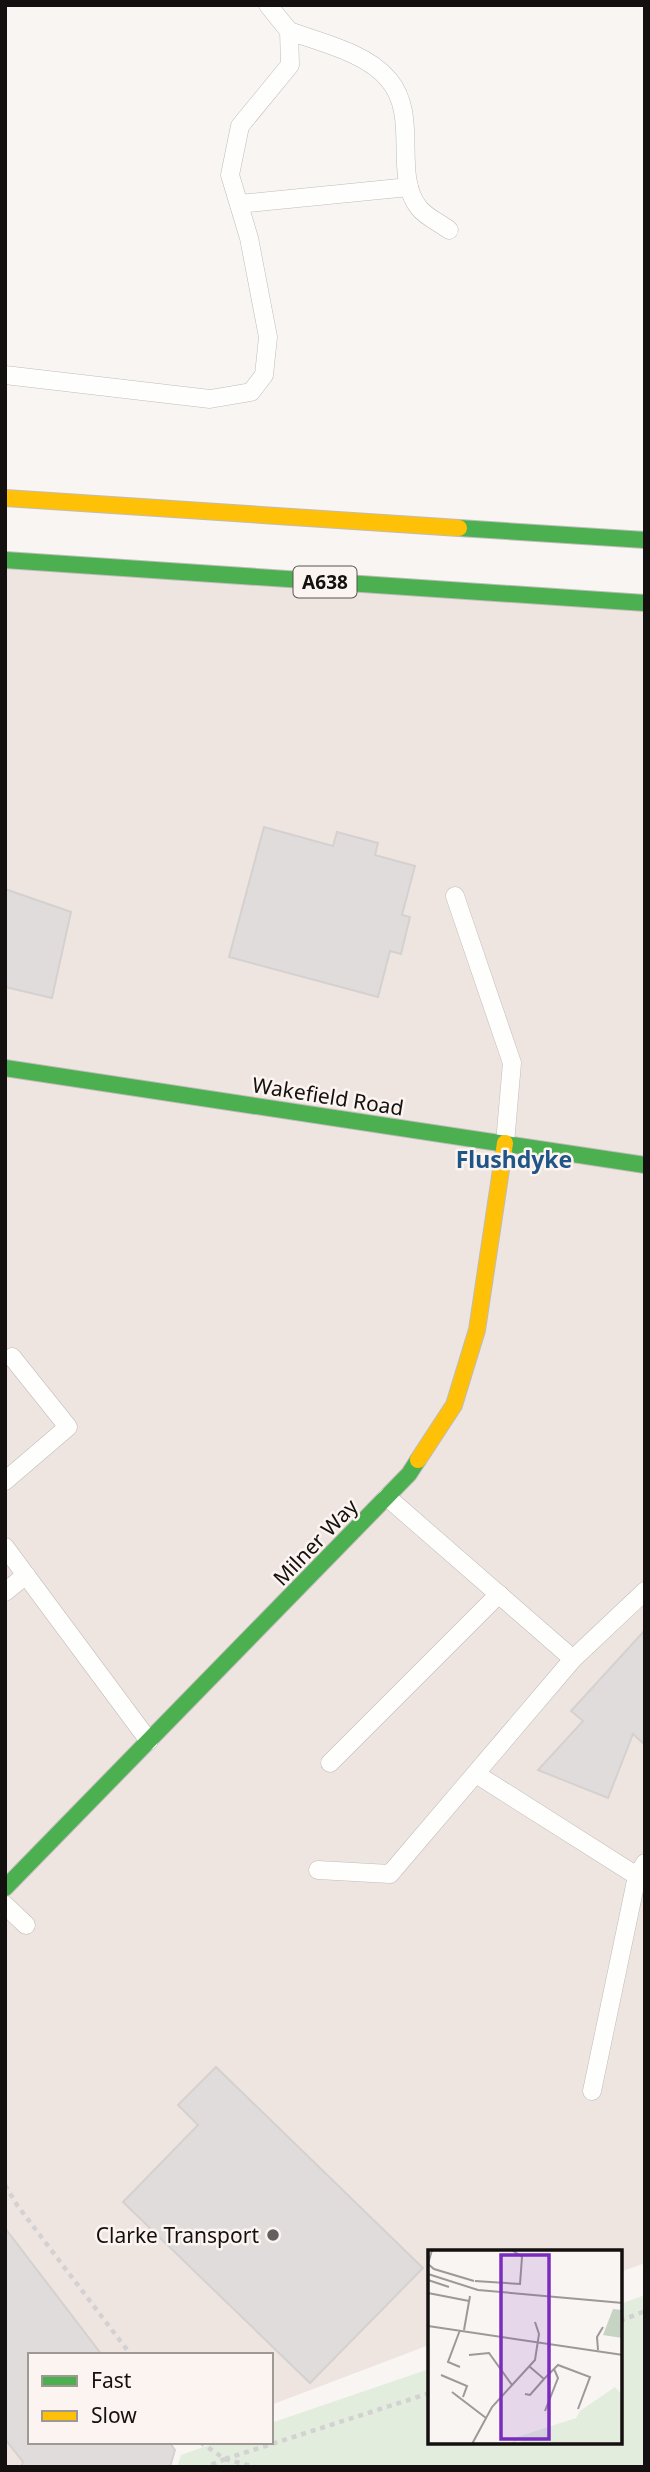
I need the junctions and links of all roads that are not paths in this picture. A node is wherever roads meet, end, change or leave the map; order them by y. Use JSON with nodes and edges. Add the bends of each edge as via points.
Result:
{"nodes":[{"id":1,"x":268,"y":5,"type":"edge"},
{"id":2,"x":289,"y":31,"type":"junction"},
{"id":3,"x":409,"y":187,"type":"junction"},
{"id":4,"x":239,"y":204,"type":"junction"},
{"id":5,"x":449,"y":230,"type":"dead end"},
{"id":6,"x":5,"y":375,"type":"edge"},
{"id":7,"x":5,"y":498,"type":"edge"},
{"id":8,"x":645,"y":540,"type":"edge"},
{"id":9,"x":5,"y":560,"type":"edge"},
{"id":10,"x":645,"y":603,"type":"edge"},
{"id":11,"x":455,"y":896,"type":"dead end"},
{"id":12,"x":5,"y":1068,"type":"edge"},
{"id":13,"x":505,"y":1143,"type":"junction"},
{"id":14,"x":645,"y":1165,"type":"edge"},
{"id":15,"x":12,"y":1357,"type":"dead end"},
{"id":16,"x":5,"y":1481,"type":"edge"},
{"id":17,"x":387,"y":1497,"type":"junction"},
{"id":18,"x":5,"y":1547,"type":"edge"},
{"id":19,"x":26,"y":1575,"type":"junction"},
{"id":20,"x":645,"y":1591,"type":"edge"},
{"id":21,"x":5,"y":1592,"type":"edge"},
{"id":22,"x":499,"y":1594,"type":"junction"},
{"id":23,"x":573,"y":1659,"type":"junction"},
{"id":24,"x":149,"y":1741,"type":"junction"},
{"id":25,"x":330,"y":1763,"type":"dead end"},
{"id":26,"x":475,"y":1774,"type":"junction"},
{"id":27,"x":318,"y":1870,"type":"dead end"},
{"id":28,"x":641,"y":1870,"type":"edge"},
{"id":29,"x":5,"y":1888,"type":"edge"},
{"id":30,"x":5,"y":1905,"type":"edge"},
{"id":31,"x":26,"y":1926,"type":"dead end"},
{"id":32,"x":592,"y":2091,"type":"dead end"}],
"edges":[{"from":1,"to":2,"type":"lane"},
{"from":2,"to":3,"type":"lane","via":[[350,52],[389,80],[405,114]]},
{"from":2,"to":4,"type":"lane","via":[[290,65],[240,126],[230,175]]},
{"from":3,"to":4,"type":"lane"},
{"from":3,"to":5,"type":"lane","via":[[419,208]]},
{"from":4,"to":6,"type":"lane","via":[[268,337],[264,375],[251,392],[211,399]]},
{"from":7,"to":8,"type":"main road"},
{"from":9,"to":10,"type":"main road","number":"A638"},
{"from":11,"to":13,"type":"lane","via":[[512,1063]]},
{"from":12,"to":13,"type":"main road","name":"Wakefield Road"},
{"from":13,"to":14,"type":"main road","name":"Wakefield Road"},
{"from":13,"to":17,"type":"main road","name":"Milner Way","via":[[477,1330],[454,1405],[409,1474]]},
{"from":15,"to":16,"type":"lane","via":[[68,1427]]},
{"from":17,"to":22,"type":"lane"},
{"from":17,"to":24,"type":"main road","name":"Milner Way"},
{"from":18,"to":19,"type":"lane"},
{"from":19,"to":21,"type":"lane"},
{"from":19,"to":24,"type":"lane"},
{"from":20,"to":23,"type":"lane"},
{"from":22,"to":23,"type":"lane"},
{"from":22,"to":25,"type":"lane"},
{"from":23,"to":26,"type":"lane"},
{"from":24,"to":29,"type":"main road","name":"Milner Way"},
{"from":26,"to":27,"type":"lane","via":[[390,1874]]},
{"from":26,"to":28,"type":"lane"},
{"from":28,"to":32,"type":"lane"},
{"from":30,"to":31,"type":"lane"}]}
